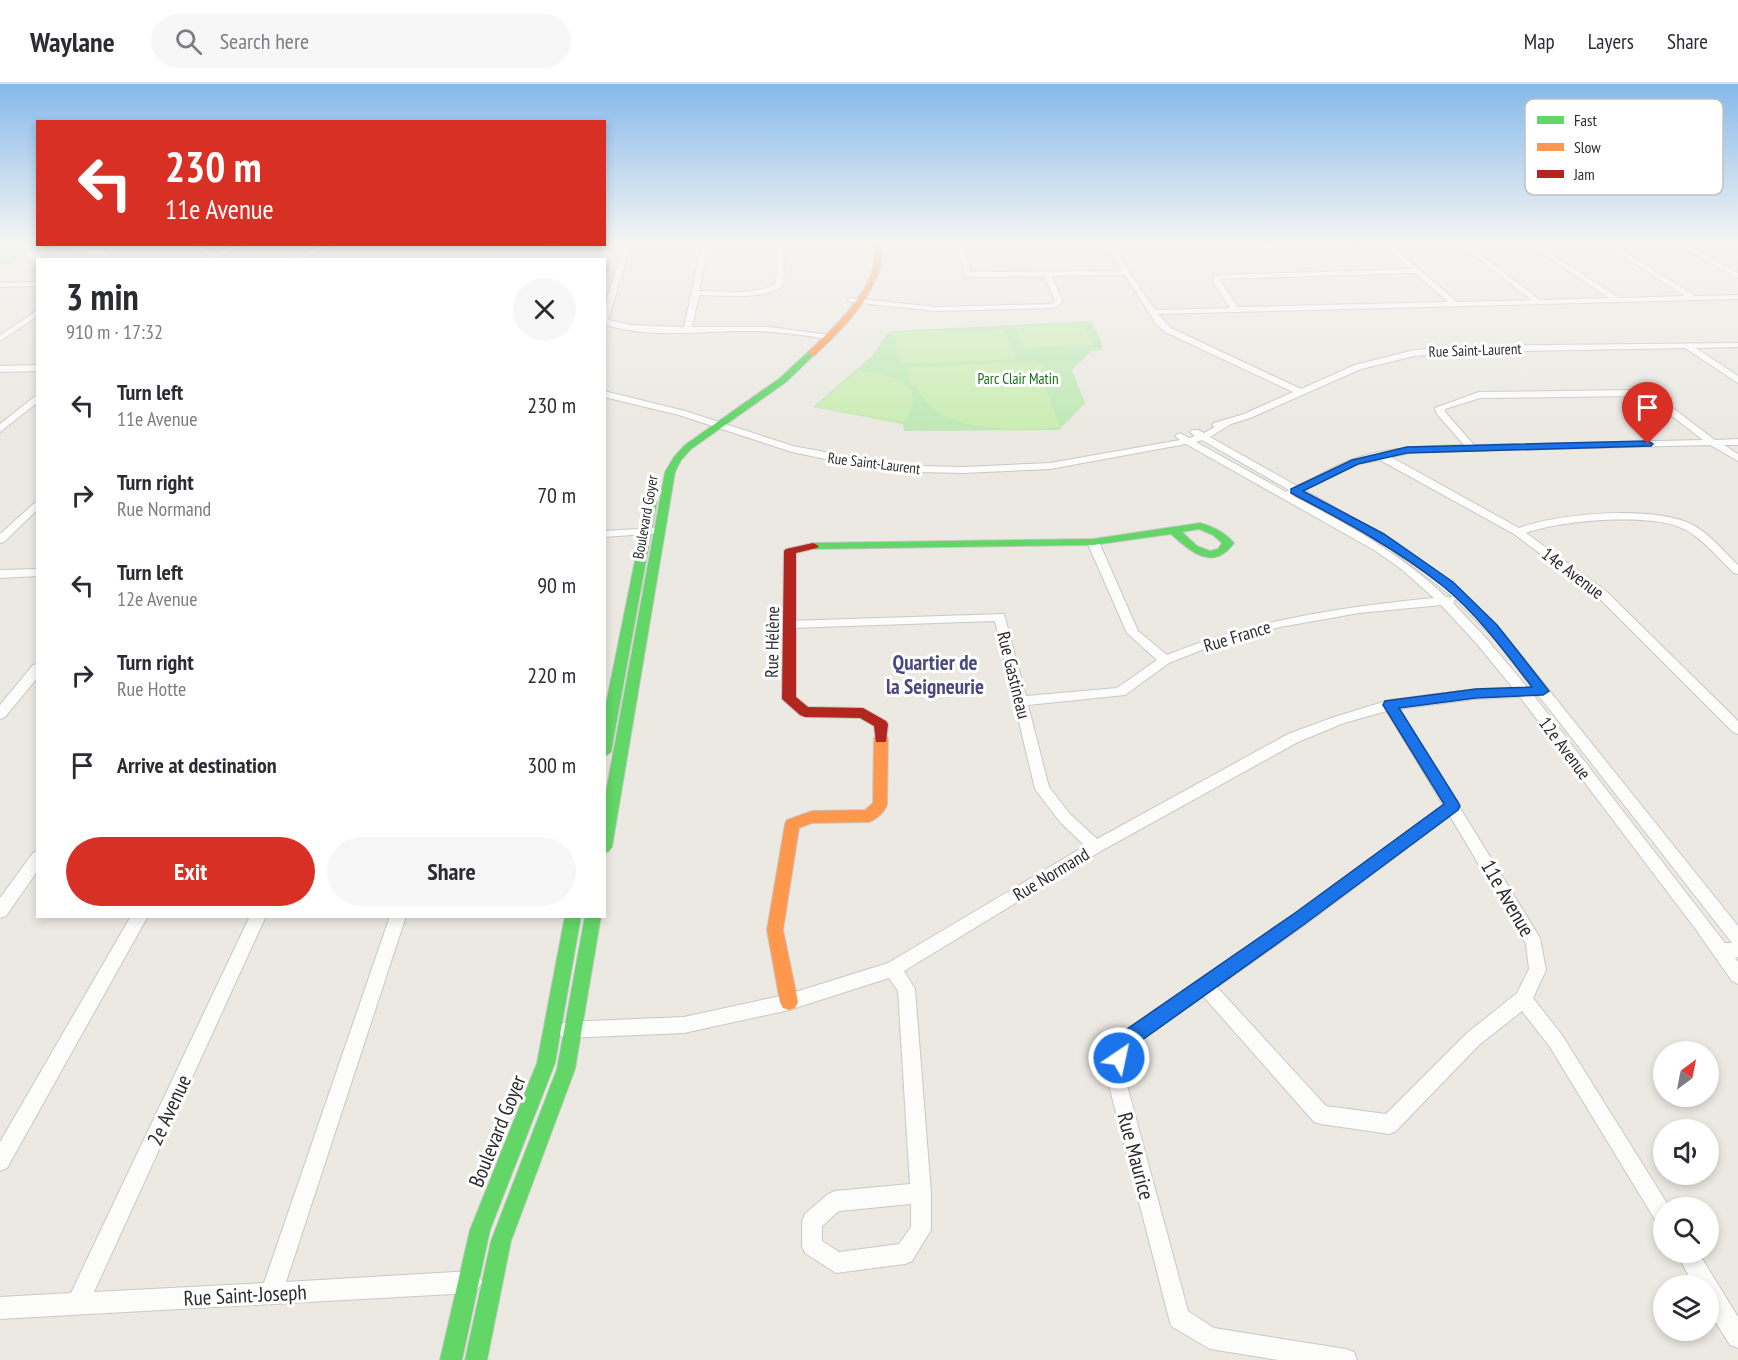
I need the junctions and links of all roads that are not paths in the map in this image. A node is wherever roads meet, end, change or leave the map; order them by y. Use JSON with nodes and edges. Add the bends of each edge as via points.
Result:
{"nodes":[{"id":1,"x":693,"y":304,"type":"edge"},
{"id":2,"x":853,"y":304,"type":"edge"},
{"id":3,"x":888,"y":304,"type":"edge"},
{"id":4,"x":1057,"y":304,"type":"edge"},
{"id":5,"x":1147,"y":304,"type":"edge"},
{"id":6,"x":1231,"y":304,"type":"edge"},
{"id":7,"x":1434,"y":304,"type":"edge"},
{"id":8,"x":1235,"y":309,"type":"junction"},
{"id":9,"x":1153,"y":312,"type":"junction"},
{"id":10,"x":36,"y":313,"type":"edge"},
{"id":11,"x":606,"y":319,"type":"edge"},
{"id":12,"x":688,"y":329,"type":"junction"},
{"id":13,"x":824,"y":336,"type":"junction"},
{"id":14,"x":0,"y":339,"type":"edge"},
{"id":15,"x":1738,"y":345,"type":"edge"},
{"id":16,"x":1687,"y":346,"type":"junction"},
{"id":17,"x":36,"y":368,"type":"edge"},
{"id":18,"x":0,"y":369,"type":"edge"},
{"id":19,"x":1738,"y":380,"type":"edge"},
{"id":20,"x":1300,"y":392,"type":"junction"},
{"id":21,"x":606,"y":394,"type":"edge"},
{"id":22,"x":36,"y":399,"type":"edge"},
{"id":23,"x":713,"y":423,"type":"junction"},
{"id":24,"x":0,"y":429,"type":"edge"},
{"id":25,"x":1198,"y":434,"type":"junction"},
{"id":26,"x":1184,"y":438,"type":"junction"},
{"id":27,"x":1738,"y":442,"type":"edge"},
{"id":28,"x":1713,"y":443,"type":"junction"},
{"id":29,"x":1471,"y":447,"type":"junction"},
{"id":30,"x":1379,"y":455,"type":"junction"},
{"id":31,"x":1738,"y":458,"type":"edge"},
{"id":32,"x":1738,"y":467,"type":"edge"},
{"id":33,"x":1290,"y":494,"type":"junction"},
{"id":34,"x":36,"y":505,"type":"edge"},
{"id":35,"x":1173,"y":529,"type":"dead end"},
{"id":36,"x":652,"y":532,"type":"junction"},
{"id":37,"x":1518,"y":532,"type":"junction"},
{"id":38,"x":606,"y":534,"type":"edge"},
{"id":39,"x":0,"y":540,"type":"edge"},
{"id":40,"x":1093,"y":542,"type":"junction"},
{"id":41,"x":1738,"y":571,"type":"edge"},
{"id":42,"x":36,"y":572,"type":"edge"},
{"id":43,"x":0,"y":574,"type":"edge"},
{"id":44,"x":1464,"y":599,"type":"junction"},
{"id":45,"x":1446,"y":601,"type":"junction"},
{"id":46,"x":791,"y":624,"type":"junction"},
{"id":47,"x":1165,"y":660,"type":"junction"},
{"id":48,"x":36,"y":670,"type":"edge"},
{"id":49,"x":1521,"y":691,"type":"junction"},
{"id":50,"x":1543,"y":691,"type":"junction"},
{"id":51,"x":1021,"y":701,"type":"junction"},
{"id":52,"x":1390,"y":705,"type":"junction"},
{"id":53,"x":0,"y":714,"type":"edge"},
{"id":54,"x":1738,"y":729,"type":"edge"},
{"id":55,"x":606,"y":743,"type":"edge"},
{"id":56,"x":1453,"y":806,"type":"junction"},
{"id":57,"x":606,"y":834,"type":"edge"},
{"id":58,"x":1096,"y":847,"type":"junction"},
{"id":59,"x":36,"y":860,"type":"edge"},
{"id":60,"x":0,"y":911,"type":"edge"},
{"id":61,"x":139,"y":918,"type":"edge"},
{"id":62,"x":257,"y":918,"type":"edge"},
{"id":63,"x":397,"y":918,"type":"edge"},
{"id":64,"x":573,"y":918,"type":"edge"},
{"id":65,"x":592,"y":918,"type":"edge"},
{"id":66,"x":1738,"y":938,"type":"edge"},
{"id":67,"x":1738,"y":950,"type":"edge"},
{"id":68,"x":1720,"y":951,"type":"junction"},
{"id":69,"x":893,"y":969,"type":"junction"},
{"id":70,"x":1738,"y":976,"type":"edge"},
{"id":71,"x":1205,"y":986,"type":"junction"},
{"id":72,"x":1523,"y":999,"type":"junction"},
{"id":73,"x":789,"y":1002,"type":"junction"},
{"id":74,"x":552,"y":1030,"type":"junction"},
{"id":75,"x":573,"y":1030,"type":"junction"},
{"id":76,"x":0,"y":1161,"type":"edge"},
{"id":77,"x":921,"y":1193,"type":"junction"},
{"id":78,"x":1653,"y":1198,"type":"edge"},
{"id":79,"x":468,"y":1282,"type":"junction"},
{"id":80,"x":491,"y":1282,"type":"junction"},
{"id":81,"x":271,"y":1294,"type":"junction"},
{"id":82,"x":78,"y":1303,"type":"junction"},
{"id":83,"x":1719,"y":1306,"type":"edge"},
{"id":84,"x":0,"y":1308,"type":"edge"},
{"id":85,"x":1738,"y":1337,"type":"edge"},
{"id":86,"x":451,"y":1360,"type":"edge"},
{"id":87,"x":476,"y":1360,"type":"edge"},
{"id":88,"x":1346,"y":1360,"type":"edge"}],
"edges":[{"from":1,"to":12,"type":"street"},
{"from":2,"to":13,"type":"street","name":"Boulevard Goyer"},
{"from":3,"to":4,"type":"street","via":[[936,309]]},
{"from":5,"to":9,"type":"street"},
{"from":6,"to":8,"type":"street"},
{"from":7,"to":8,"type":"street"},
{"from":8,"to":9,"type":"street"},
{"from":9,"to":20,"type":"street","via":[[1168,330]]},
{"from":10,"to":14,"type":"street"},
{"from":11,"to":12,"type":"street","via":[[616,326]]},
{"from":12,"to":13,"type":"street","via":[[760,329]]},
{"from":13,"to":23,"type":"street","name":"Boulevard Goyer","via":[[794,371]]},
{"from":15,"to":16,"type":"street","name":"Rue Saint-Laurent"},
{"from":16,"to":19,"type":"street"},
{"from":16,"to":20,"type":"street","name":"Rue Saint-Laurent","via":[[1431,351],[1365,364]]},
{"from":17,"to":18,"type":"street"},
{"from":20,"to":25,"type":"street","name":"Rue Saint-Laurent","via":[[1218,430]]},
{"from":21,"to":23,"type":"street","name":"Rue Saint-Laurent"},
{"from":22,"to":24,"type":"street"},
{"from":23,"to":26,"type":"street","name":"Rue Saint-Laurent","via":[[820,456],[937,470],[1053,466]]},
{"from":23,"to":36,"type":"street","name":"Boulevard Goyer","via":[[673,465]]},
{"from":25,"to":26,"type":"street","name":"Rue Saint-Laurent"},
{"from":25,"to":33,"type":"street","name":"12e Avenue"},
{"from":26,"to":33,"type":"street","name":"12e Avenue"},
{"from":27,"to":28,"type":"street"},
{"from":28,"to":29,"type":"street"},
{"from":28,"to":29,"type":"street","via":[[1656,399],[1642,394],[1479,395],[1440,408]]},
{"from":28,"to":31,"type":"street"},
{"from":28,"to":32,"type":"street"},
{"from":29,"to":30,"type":"street"},
{"from":30,"to":33,"type":"street","via":[[1348,465]]},
{"from":30,"to":37,"type":"street","name":"14e Avenue"},
{"from":33,"to":44,"type":"street","name":"12e Avenue","via":[[1394,545]]},
{"from":33,"to":45,"type":"street","name":"12e Avenue","via":[[1387,554]]},
{"from":34,"to":39,"type":"street"},
{"from":35,"to":40,"type":"street","name":"Rue Hélène"},
{"from":36,"to":38,"type":"street"},
{"from":36,"to":55,"type":"street","name":"Boulevard Goyer"},
{"from":36,"to":57,"type":"street","name":"Boulevard Goyer"},
{"from":37,"to":41,"type":"street","via":[[1573,520],[1671,520],[1689,527]]},
{"from":37,"to":54,"type":"street","name":"14e Avenue","via":[[1602,594]]},
{"from":40,"to":46,"type":"street","name":"Rue Hélène","via":[[806,546],[789,551]]},
{"from":40,"to":47,"type":"street","via":[[1133,633]]},
{"from":42,"to":43,"type":"street"},
{"from":44,"to":45,"type":"street","name":"Rue France"},
{"from":44,"to":50,"type":"street","name":"12e Avenue"},
{"from":45,"to":47,"type":"street","name":"Rue France","via":[[1359,609],[1279,623]]},
{"from":45,"to":49,"type":"street","name":"12e Avenue"},
{"from":46,"to":51,"type":"street","name":"Rue Gastineau","via":[[1000,617]]},
{"from":46,"to":73,"type":"street","name":"Rue Hélène","via":[[789,699],[806,712],[863,713],[881,724],[880,805],[869,816],[812,817],[792,824],[776,930]]},
{"from":47,"to":51,"type":"street","name":"Rue France","via":[[1120,692]]},
{"from":48,"to":53,"type":"street"},
{"from":49,"to":50,"type":"street","name":"Rue Normand"},
{"from":49,"to":52,"type":"street","name":"Rue Normand"},
{"from":49,"to":68,"type":"street","name":"12e Avenue"},
{"from":50,"to":66,"type":"street","name":"12e Avenue"},
{"from":51,"to":58,"type":"street","name":"Rue Gastineau","via":[[1042,789]]},
{"from":52,"to":56,"type":"street","name":"11e Avenue"},
{"from":52,"to":58,"type":"street","name":"Rue Normand","via":[[1293,738]]},
{"from":56,"to":71,"type":"street","name":"Rue Maurice"},
{"from":56,"to":72,"type":"street","name":"11e Avenue","via":[[1534,943],[1538,970]]},
{"from":58,"to":69,"type":"street","name":"Rue Normand"},
{"from":59,"to":60,"type":"street"},
{"from":61,"to":76,"type":"street"},
{"from":62,"to":82,"type":"street","name":"2e Avenue"},
{"from":63,"to":81,"type":"street"},
{"from":64,"to":74,"type":"street","name":"Boulevard Goyer"},
{"from":65,"to":75,"type":"street"},
{"from":67,"to":68,"type":"street"},
{"from":68,"to":70,"type":"street","name":"12e Avenue"},
{"from":69,"to":73,"type":"street","name":"Rue Normand"},
{"from":69,"to":77,"type":"street","via":[[906,989]]},
{"from":71,"to":72,"type":"street","via":[[1321,1115],[1389,1124],[1473,1039]]},
{"from":71,"to":88,"type":"street","name":"Rue Maurice","via":[[1123,1042],[1114,1074],[1179,1318],[1210,1338]]},
{"from":72,"to":78,"type":"street","via":[[1556,1041]]},
{"from":73,"to":75,"type":"street","name":"Rue Normand","via":[[684,1025]]},
{"from":74,"to":75,"type":"street","name":"Rue Normand"},
{"from":74,"to":79,"type":"street","name":"Boulevard Goyer","via":[[543,1074],[480,1230]]},
{"from":75,"to":80,"type":"street","via":[[564,1078],[507,1224]]},
{"from":77,"to":77,"type":"street","via":[[921,1230],[905,1254],[836,1263],[812,1246],[812,1221],[835,1201]]},
{"from":79,"to":80,"type":"street","name":"Rue Saint-Joseph"},
{"from":79,"to":81,"type":"street","name":"Rue Saint-Joseph"},
{"from":79,"to":86,"type":"street","name":"Boulevard Goyer"},
{"from":80,"to":87,"type":"street"},
{"from":81,"to":82,"type":"street","name":"Rue Saint-Joseph"},
{"from":82,"to":84,"type":"street","name":"Rue Saint-Joseph"},
{"from":83,"to":85,"type":"street"}]}
